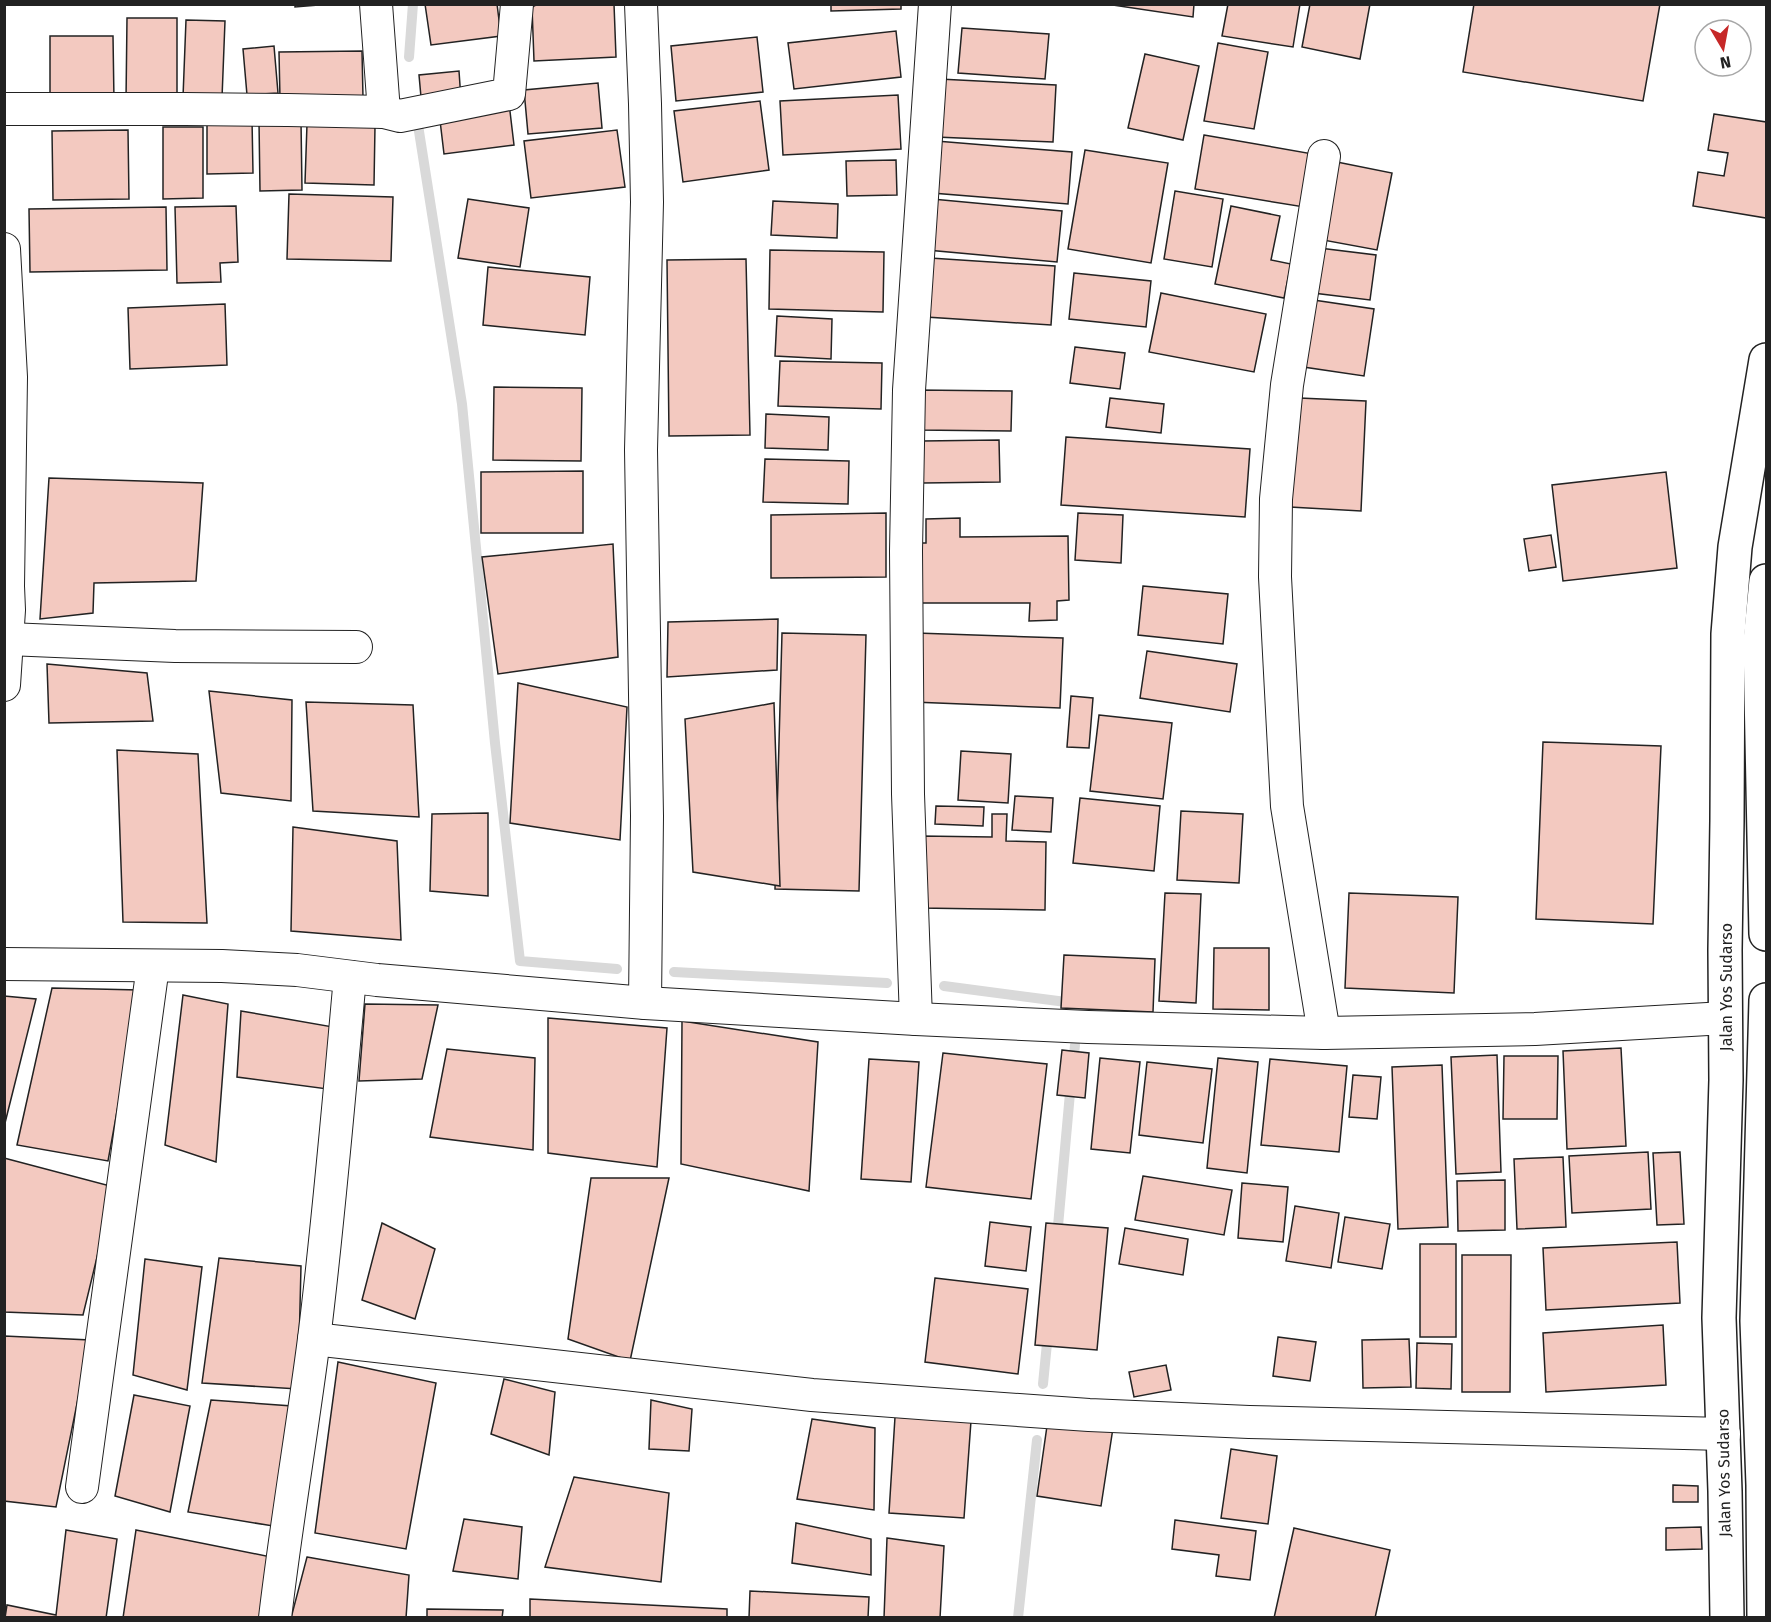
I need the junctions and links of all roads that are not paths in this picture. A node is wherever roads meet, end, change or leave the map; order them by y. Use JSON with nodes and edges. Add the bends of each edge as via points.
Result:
{"nodes":[{"id":1,"x":376,"y":4,"type":"edge"},
{"id":2,"x":517,"y":4,"type":"edge"},
{"id":3,"x":641,"y":4,"type":"edge"},
{"id":4,"x":935,"y":4,"type":"edge"},
{"id":5,"x":4,"y":110,"type":"edge"},
{"id":6,"x":384,"y":112,"type":"junction"},
{"id":7,"x":1324,"y":156,"type":"dead end"},
{"id":8,"x":4,"y":249,"type":"edge"},
{"id":9,"x":1767,"y":360,"type":"edge"},
{"id":10,"x":8,"y":377,"type":"edge"},
{"id":11,"x":1767,"y":581,"type":"edge"},
{"id":12,"x":7,"y":620,"type":"edge"},
{"id":13,"x":356,"y":647,"type":"dead end"},
{"id":14,"x":4,"y":685,"type":"edge"},
{"id":15,"x":1728,"y":821,"type":"junction"},
{"id":16,"x":1763,"y":822,"type":"junction"},
{"id":17,"x":1767,"y":934,"type":"edge"},
{"id":18,"x":4,"y":964,"type":"edge"},
{"id":19,"x":153,"y":966,"type":"junction"},
{"id":20,"x":350,"y":977,"type":"junction"},
{"id":21,"x":1767,"y":1000,"type":"edge"},
{"id":22,"x":645,"y":1003,"type":"junction"},
{"id":23,"x":1725,"y":1018,"type":"junction"},
{"id":24,"x":916,"y":1019,"type":"junction"},
{"id":25,"x":1324,"y":1033,"type":"junction"},
{"id":26,"x":314,"y":1339,"type":"junction"},
{"id":27,"x":1724,"y":1434,"type":"junction"},
{"id":28,"x":82,"y":1487,"type":"dead end"},
{"id":29,"x":275,"y":1617,"type":"edge"},
{"id":30,"x":1727,"y":1617,"type":"edge"},
{"id":31,"x":1764,"y":1617,"type":"edge"}],
"edges":[{"from":1,"to":6,"type":"street"},
{"from":2,"to":6,"type":"street","via":[[508,94],[400,116]]},
{"from":3,"to":22,"type":"street","via":[[647,202],[641,450],[647,816]]},
{"from":4,"to":24,"type":"street","via":[[909,390],[908,794]]},
{"from":5,"to":6,"type":"street"},
{"from":7,"to":25,"type":"street","via":[[1287,385],[1276,499],[1275,577],[1287,806]]},
{"from":8,"to":10,"type":"street"},
{"from":9,"to":15,"type":"highway","name":"Jalan Yos Sudarso","via":[[1735,547],[1728,623]]},
{"from":10,"to":12,"type":"street"},
{"from":11,"to":16,"type":"highway","via":[[1760,641]]},
{"from":12,"to":13,"type":"street","via":[[175,646]]},
{"from":12,"to":14,"type":"street"},
{"from":15,"to":16,"type":"highway"},
{"from":15,"to":23,"type":"highway","name":"Jalan Yos Sudarso"},
{"from":16,"to":17,"type":"highway"},
{"from":18,"to":19,"type":"street"},
{"from":19,"to":20,"type":"street","via":[[297,970]]},
{"from":19,"to":28,"type":"street"},
{"from":20,"to":22,"type":"street"},
{"from":20,"to":26,"type":"street"},
{"from":21,"to":31,"type":"highway","via":[[1756,1322]]},
{"from":22,"to":24,"type":"street"},
{"from":23,"to":25,"type":"street","via":[[1535,1029]]},
{"from":23,"to":27,"type":"highway","name":"Jalan Yos Sudarso","via":[[1719,1318]]},
{"from":24,"to":25,"type":"street"},
{"from":26,"to":27,"type":"street","via":[[812,1395],[1089,1415]]},
{"from":26,"to":29,"type":"street"},
{"from":27,"to":30,"type":"highway","name":"Jalan Yos Sudarso"}]}
